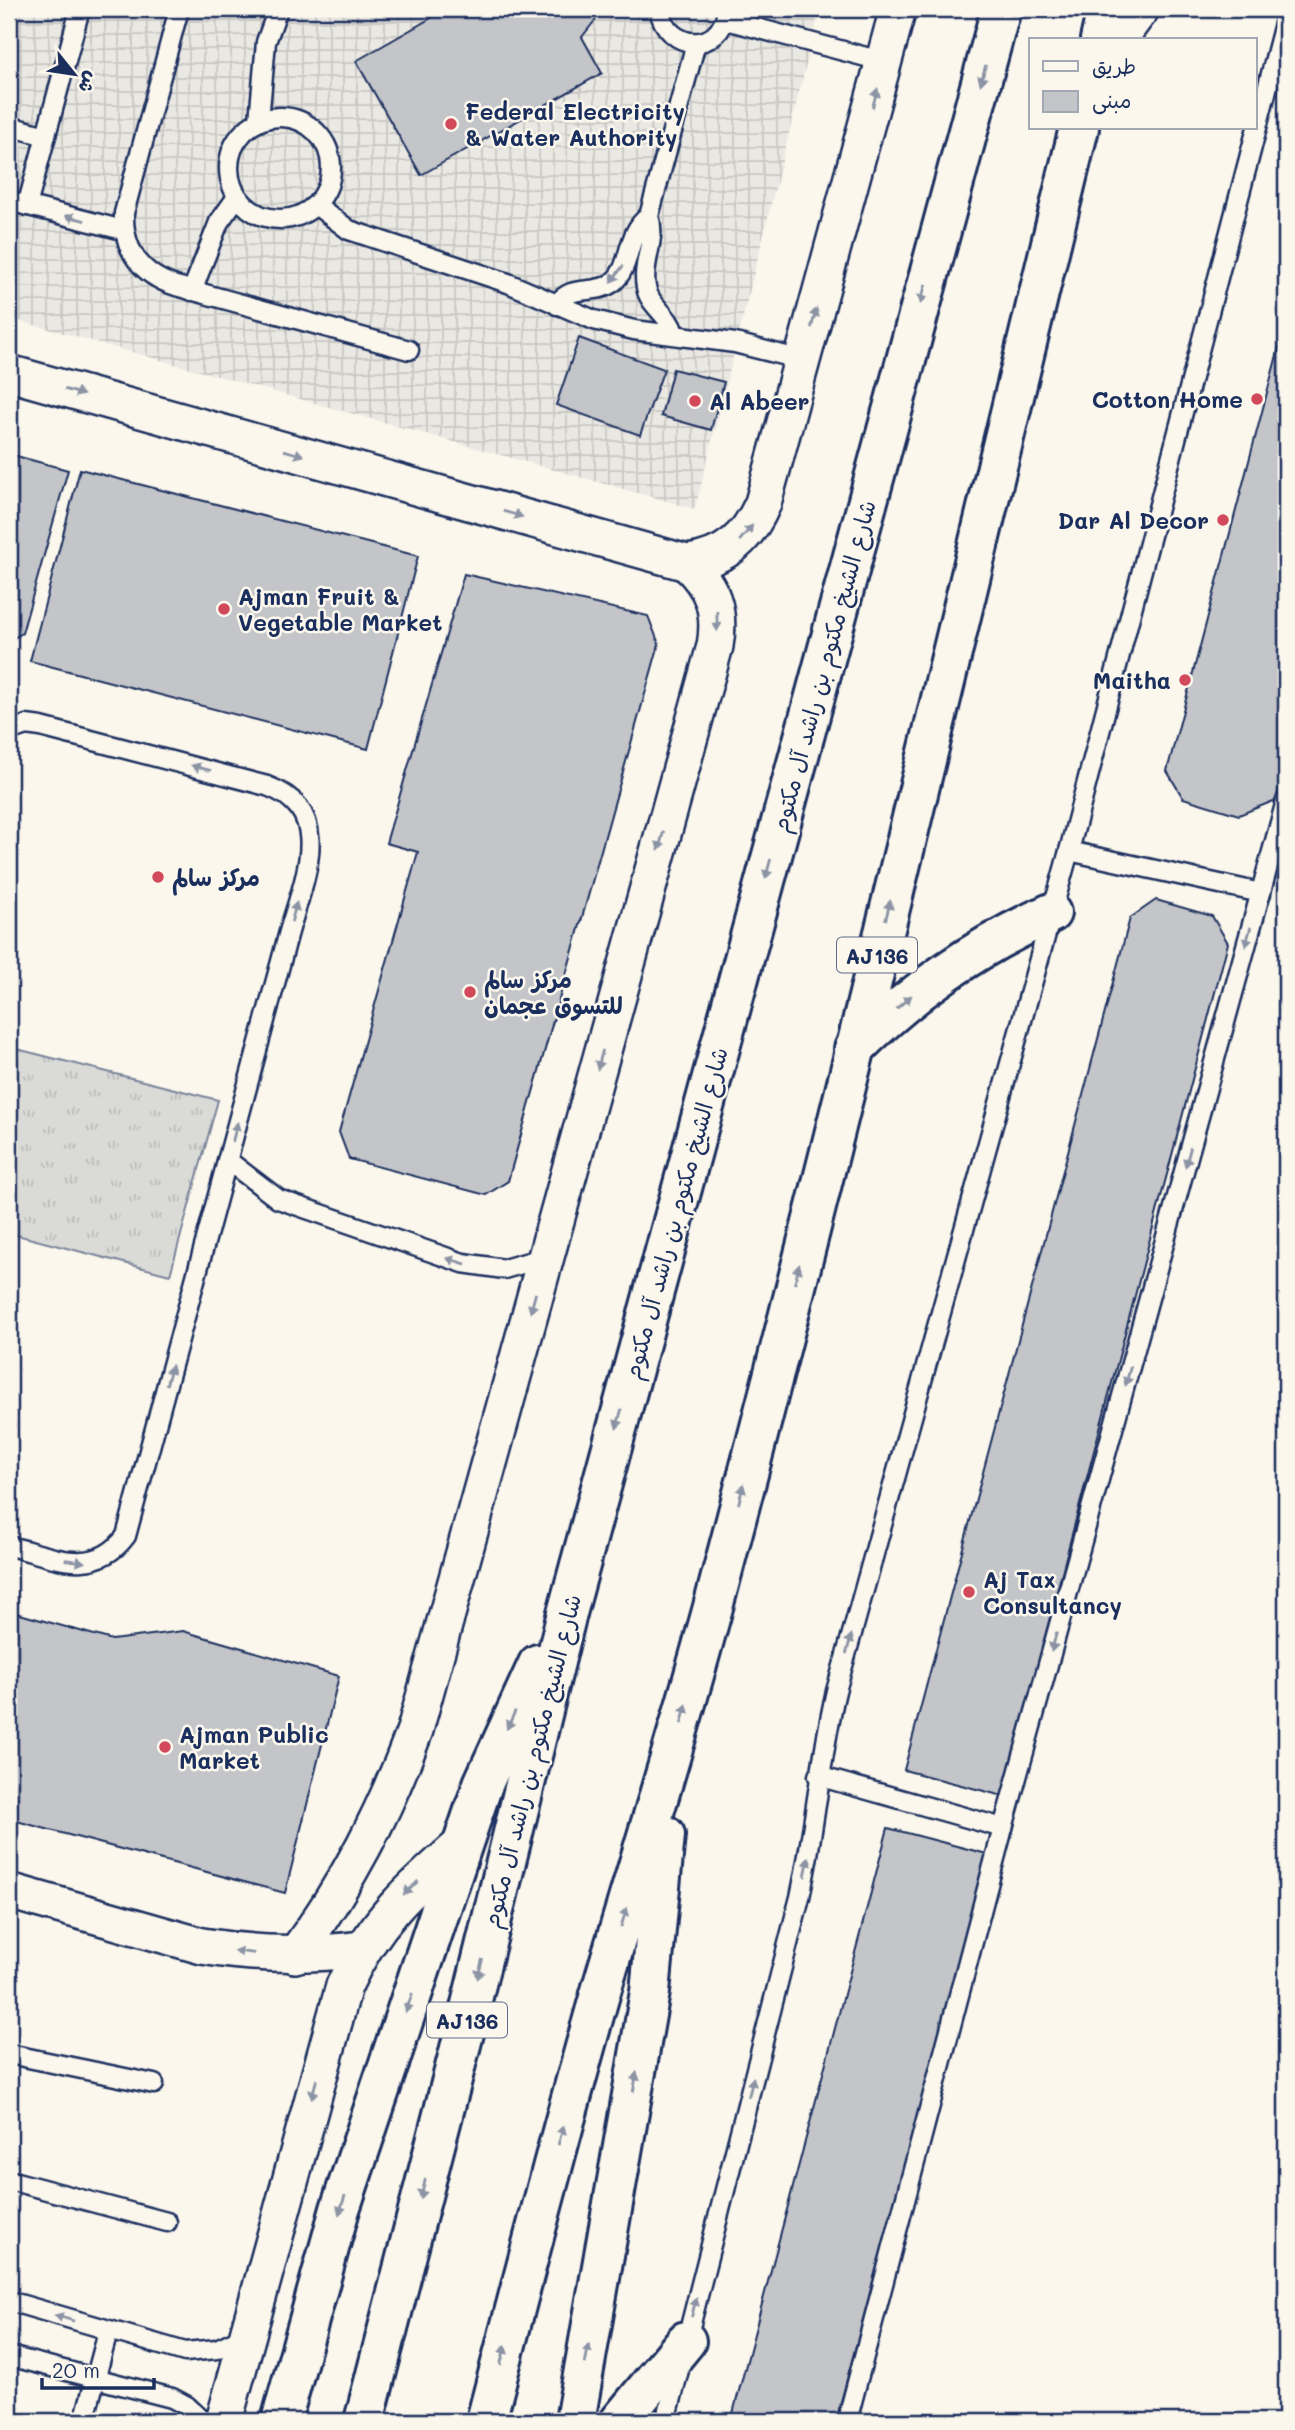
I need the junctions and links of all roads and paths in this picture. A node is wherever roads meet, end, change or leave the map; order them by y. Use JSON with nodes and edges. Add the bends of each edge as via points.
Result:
{"nodes":[{"id":1,"x":80,"y":9,"type":"edge"},
{"id":2,"x":179,"y":9,"type":"edge"},
{"id":3,"x":278,"y":9,"type":"edge"},
{"id":4,"x":659,"y":9,"type":"edge"},
{"id":5,"x":898,"y":9,"type":"edge"},
{"id":6,"x":1001,"y":9,"type":"edge"},
{"id":7,"x":1107,"y":9,"type":"edge"},
{"id":8,"x":1141,"y":9,"type":"edge"},
{"id":9,"x":727,"y":15,"type":"edge"},
{"id":10,"x":1286,"y":16,"type":"edge"},
{"id":11,"x":1100,"y":38,"type":"edge"},
{"id":12,"x":1119,"y":38,"type":"edge"},
{"id":13,"x":696,"y":43,"type":"junction"},
{"id":14,"x":885,"y":62,"type":"junction"},
{"id":15,"x":258,"y":120,"type":"junction"},
{"id":16,"x":9,"y":126,"type":"edge"},
{"id":17,"x":1079,"y":130,"type":"edge"},
{"id":18,"x":46,"y":136,"type":"junction"},
{"id":19,"x":237,"y":197,"type":"junction"},
{"id":20,"x":9,"y":201,"type":"edge"},
{"id":21,"x":316,"y":205,"type":"junction"},
{"id":22,"x":27,"y":206,"type":"junction"},
{"id":23,"x":649,"y":216,"type":"junction"},
{"id":24,"x":123,"y":230,"type":"junction"},
{"id":25,"x":192,"y":291,"type":"junction"},
{"id":26,"x":557,"y":305,"type":"junction"},
{"id":27,"x":674,"y":332,"type":"junction"},
{"id":28,"x":409,"y":350,"type":"dead end"},
{"id":29,"x":802,"y":360,"type":"junction"},
{"id":30,"x":9,"y":373,"type":"edge"},
{"id":31,"x":687,"y":563,"type":"junction"},
{"id":32,"x":9,"y":731,"type":"edge"},
{"id":33,"x":1286,"y":801,"type":"edge"},
{"id":34,"x":1069,"y":851,"type":"junction"},
{"id":35,"x":1261,"y":893,"type":"junction"},
{"id":36,"x":1051,"y":913,"type":"junction"},
{"id":37,"x":854,"y":1049,"type":"junction"},
{"id":38,"x":228,"y":1160,"type":"junction"},
{"id":39,"x":546,"y":1256,"type":"junction"},
{"id":40,"x":9,"y":1545,"type":"edge"},
{"id":41,"x":566,"y":1617,"type":"junction"},
{"id":42,"x":818,"y":1776,"type":"junction"},
{"id":43,"x":666,"y":1780,"type":"junction"},
{"id":44,"x":1003,"y":1828,"type":"junction"},
{"id":45,"x":463,"y":1843,"type":"junction"},
{"id":46,"x":9,"y":1891,"type":"edge"},
{"id":47,"x":361,"y":1949,"type":"junction"},
{"id":48,"x":295,"y":1955,"type":"junction"},
{"id":49,"x":9,"y":2054,"type":"edge"},
{"id":50,"x":154,"y":2084,"type":"dead end"},
{"id":51,"x":9,"y":2180,"type":"edge"},
{"id":52,"x":167,"y":2222,"type":"dead end"},
{"id":53,"x":9,"y":2301,"type":"edge"},
{"id":54,"x":108,"y":2332,"type":"junction"},
{"id":55,"x":247,"y":2335,"type":"junction"},
{"id":56,"x":686,"y":2341,"type":"junction"},
{"id":57,"x":9,"y":2356,"type":"edge"},
{"id":58,"x":95,"y":2378,"type":"junction"},
{"id":59,"x":84,"y":2421,"type":"edge"},
{"id":60,"x":203,"y":2421,"type":"edge"},
{"id":61,"x":224,"y":2421,"type":"edge"},
{"id":62,"x":281,"y":2421,"type":"edge"},
{"id":63,"x":363,"y":2421,"type":"edge"},
{"id":64,"x":486,"y":2421,"type":"edge"},
{"id":65,"x":575,"y":2421,"type":"edge"},
{"id":66,"x":621,"y":2421,"type":"edge"},
{"id":67,"x":666,"y":2421,"type":"edge"},
{"id":68,"x":847,"y":2421,"type":"edge"}],
"edges":[{"from":1,"to":18,"type":"lane"},
{"from":2,"to":24,"type":"lane"},
{"from":3,"to":15,"type":"lane","via":[[267,42]]},
{"from":4,"to":13,"type":"lane","via":[[670,34]]},
{"from":5,"to":14,"type":"street"},
{"from":6,"to":41,"type":"main road","name":"شارع الشيخ مكتوم بن راشد آل مكتوم","number":"AJ136","one_way":true},
{"from":7,"to":11,"type":"main road"},
{"from":8,"to":12,"type":"street"},
{"from":9,"to":13,"type":"lane","via":[[719,32]]},
{"from":9,"to":14,"type":"lane"},
{"from":10,"to":34,"type":"lane"},
{"from":13,"to":23,"type":"lane"},
{"from":29,"to":14,"type":"street","one_way":true},
{"from":15,"to":19,"type":"lane","via":[[233,145],[228,163],[229,181]]},
{"from":15,"to":21,"type":"lane","via":[[294,118],[323,139],[331,173]]},
{"from":16,"to":18,"type":"lane"},
{"from":37,"to":17,"type":"main road","number":"AJ136","one_way":true},
{"from":18,"to":22,"type":"lane"},
{"from":19,"to":21,"type":"lane","via":[[249,210],[283,220]]},
{"from":19,"to":25,"type":"lane","via":[[219,222]]},
{"from":20,"to":22,"type":"lane"},
{"from":21,"to":26,"type":"lane","via":[[349,230],[508,283]]},
{"from":24,"to":22,"type":"lane","one_way":true},
{"from":23,"to":26,"type":"lane","one_way":true,"via":[[633,233],[625,264],[614,281],[596,289],[572,291]]},
{"from":23,"to":27,"type":"lane","via":[[653,239],[646,290]]},
{"from":24,"to":25,"type":"lane","via":[[147,273]]},
{"from":25,"to":28,"type":"lane"},
{"from":26,"to":27,"type":"lane","via":[[614,326]]},
{"from":27,"to":29,"type":"lane"},
{"from":31,"to":29,"type":"street","one_way":true,"via":[[726,551],[743,539],[755,522]]},
{"from":30,"to":31,"type":"street","one_way":true},
{"from":31,"to":39,"type":"street","one_way":true,"via":[[711,591],[718,628],[715,646]]},
{"from":38,"to":32,"type":"lane","one_way":true,"via":[[310,850],[306,817],[296,802],[267,786],[41,727],[26,725]]},
{"from":33,"to":35,"type":"lane"},
{"from":34,"to":35,"type":"lane"},
{"from":34,"to":36,"type":"lane"},
{"from":35,"to":44,"type":"lane","one_way":true},
{"from":37,"to":36,"type":"main road","one_way":true,"via":[[945,970]]},
{"from":42,"to":36,"type":"lane","one_way":true,"via":[[836,1691]]},
{"from":43,"to":37,"type":"main road","number":"AJ136","one_way":true},
{"from":39,"to":38,"type":"lane","one_way":true,"via":[[505,1269],[463,1264],[278,1199]]},
{"from":40,"to":38,"type":"lane","one_way":true,"via":[[88,1562],[103,1558],[126,1536]]},
{"from":39,"to":48,"type":"street","one_way":true,"via":[[415,1730],[365,1847],[333,1903]]},
{"from":41,"to":45,"type":"main road","one_way":true,"via":[[507,1727]]},
{"from":41,"to":63,"type":"main road","name":"شارع الشيخ مكتوم بن راشد آل مكتوم","number":"AJ136","one_way":true},
{"from":42,"to":44,"type":"lane"},
{"from":56,"to":42,"type":"lane","one_way":true,"via":[[811,1850]]},
{"from":64,"to":43,"type":"main road","number":"AJ136","one_way":true,"via":[[604,1980]]},
{"from":65,"to":43,"type":"main road","one_way":true,"via":[[650,1992]]},
{"from":44,"to":68,"type":"lane"},
{"from":45,"to":47,"type":"street","one_way":true,"via":[[399,1899]]},
{"from":45,"to":62,"type":"main road","one_way":true,"via":[[344,2198]]},
{"from":48,"to":46,"type":"street","one_way":true,"via":[[202,1946]]},
{"from":47,"to":48,"type":"street"},
{"from":47,"to":55,"type":"street","one_way":true,"via":[[332,2023]]},
{"from":49,"to":50,"type":"lane"},
{"from":51,"to":52,"type":"lane"},
{"from":54,"to":53,"type":"lane","one_way":true},
{"from":54,"to":55,"type":"lane","via":[[185,2352],[217,2349]]},
{"from":54,"to":58,"type":"lane"},
{"from":55,"to":61,"type":"street"},
{"from":56,"to":66,"type":"main road"},
{"from":56,"to":67,"type":"lane"},
{"from":57,"to":58,"type":"lane"},
{"from":58,"to":59,"type":"lane"},
{"from":58,"to":60,"type":"lane","via":[[172,2398]]}]}
